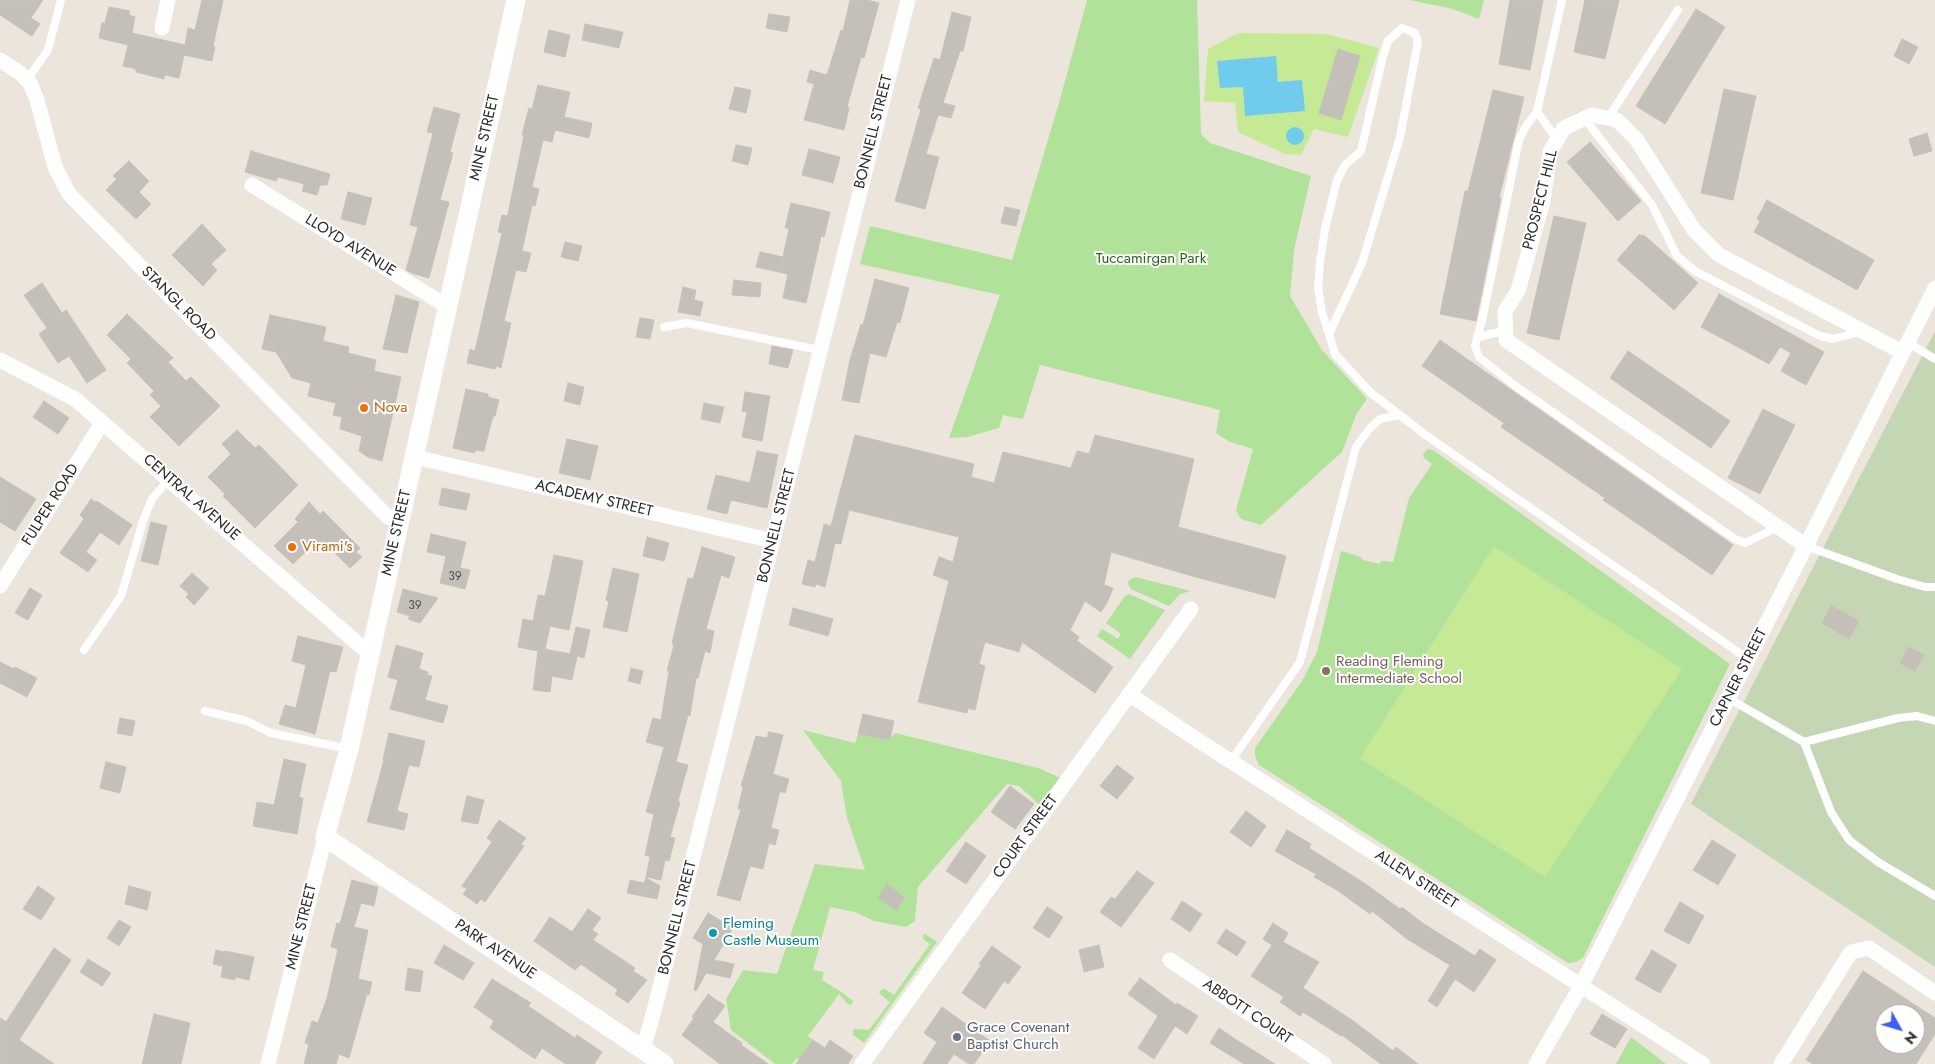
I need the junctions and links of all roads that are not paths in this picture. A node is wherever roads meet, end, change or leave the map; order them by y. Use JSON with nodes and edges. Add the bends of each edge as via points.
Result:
{"nodes":[{"id":1,"x":60,"y":0,"type":"edge"},
{"id":2,"x":168,"y":0,"type":"edge"},
{"id":3,"x":516,"y":0,"type":"edge"},
{"id":4,"x":908,"y":0,"type":"edge"},
{"id":5,"x":1562,"y":0,"type":"edge"},
{"id":6,"x":1678,"y":10,"type":"dead end"},
{"id":7,"x":162,"y":28,"type":"dead end"},
{"id":8,"x":0,"y":60,"type":"edge"},
{"id":9,"x":27,"y":80,"type":"junction"},
{"id":10,"x":1537,"y":112,"type":"junction"},
{"id":11,"x":1584,"y":118,"type":"junction"},
{"id":12,"x":1608,"y":118,"type":"junction"},
{"id":13,"x":1557,"y":139,"type":"junction"},
{"id":14,"x":252,"y":185,"type":"dead end"},
{"id":15,"x":1935,"y":288,"type":"edge"},
{"id":16,"x":448,"y":307,"type":"junction"},
{"id":17,"x":664,"y":327,"type":"dead end"},
{"id":18,"x":1505,"y":331,"type":"junction"},
{"id":19,"x":1862,"y":331,"type":"junction"},
{"id":20,"x":1329,"y":334,"type":"junction"},
{"id":21,"x":1477,"y":337,"type":"junction"},
{"id":22,"x":1904,"y":347,"type":"junction"},
{"id":23,"x":819,"y":350,"type":"junction"},
{"id":24,"x":1935,"y":359,"type":"edge"},
{"id":25,"x":0,"y":360,"type":"edge"},
{"id":26,"x":1399,"y":415,"type":"junction"},
{"id":27,"x":102,"y":423,"type":"junction"},
{"id":28,"x":415,"y":457,"type":"junction"},
{"id":29,"x":169,"y":478,"type":"junction"},
{"id":30,"x":400,"y":519,"type":"junction"},
{"id":31,"x":1779,"y":527,"type":"junction"},
{"id":32,"x":773,"y":541,"type":"junction"},
{"id":33,"x":1806,"y":546,"type":"junction"},
{"id":34,"x":0,"y":586,"type":"edge"},
{"id":35,"x":1935,"y":587,"type":"edge"},
{"id":36,"x":1191,"y":609,"type":"dead end"},
{"id":37,"x":84,"y":650,"type":"dead end"},
{"id":38,"x":370,"y":654,"type":"junction"},
{"id":39,"x":1748,"y":659,"type":"junction"},
{"id":40,"x":1130,"y":694,"type":"junction"},
{"id":41,"x":1728,"y":698,"type":"junction"},
{"id":42,"x":205,"y":711,"type":"dead end"},
{"id":43,"x":1935,"y":720,"type":"edge"},
{"id":44,"x":1804,"y":742,"type":"junction"},
{"id":45,"x":349,"y":748,"type":"junction"},
{"id":46,"x":1230,"y":761,"type":"junction"},
{"id":47,"x":326,"y":837,"type":"junction"},
{"id":48,"x":1935,"y":896,"type":"edge"},
{"id":49,"x":1170,"y":960,"type":"dead end"},
{"id":50,"x":1581,"y":986,"type":"junction"},
{"id":51,"x":1935,"y":993,"type":"edge"},
{"id":52,"x":643,"y":1050,"type":"junction"},
{"id":53,"x":268,"y":1064,"type":"edge"},
{"id":54,"x":664,"y":1064,"type":"edge"},
{"id":55,"x":862,"y":1064,"type":"edge"},
{"id":56,"x":1324,"y":1064,"type":"edge"},
{"id":57,"x":1536,"y":1064,"type":"edge"},
{"id":58,"x":1703,"y":1064,"type":"edge"},
{"id":59,"x":1781,"y":1064,"type":"edge"}],
"edges":[{"from":1,"to":9,"type":"lane","via":[[48,50]]},
{"from":2,"to":7,"type":"street"},
{"from":3,"to":16,"type":"street","name":"MINE STREET"},
{"from":4,"to":23,"type":"street","name":"BONNELL STREET"},
{"from":5,"to":10,"type":"lane"},
{"from":6,"to":12,"type":"lane"},
{"from":8,"to":9,"type":"street","name":"STANGL ROAD"},
{"from":9,"to":30,"type":"street","name":"STANGL ROAD","via":[[37,100],[55,167],[69,194],[388,517]]},
{"from":10,"to":13,"type":"lane"},
{"from":10,"to":21,"type":"lane","via":[[1519,140]]},
{"from":11,"to":12,"type":"street","name":"PROSPECT HILL","via":[[1592,115]]},
{"from":11,"to":13,"type":"street","name":"PROSPECT HILL","via":[[1564,128]]},
{"from":11,"to":19,"type":"lane","via":[[1652,205],[1677,256],[1695,271],[1820,336],[1833,339]]},
{"from":12,"to":19,"type":"street","via":[[1617,120],[1637,140],[1694,230],[1719,255]]},
{"from":13,"to":18,"type":"street","name":"PROSPECT HILL","via":[[1550,152],[1542,201],[1518,291],[1505,311]]},
{"from":14,"to":16,"type":"street","name":"LLOYD AVENUE"},
{"from":15,"to":22,"type":"street","name":"CAPNER STREET"},
{"from":16,"to":28,"type":"street","name":"MINE STREET"},
{"from":17,"to":23,"type":"lane","via":[[687,323]]},
{"from":18,"to":21,"type":"lane"},
{"from":18,"to":31,"type":"street","via":[[1506,340]]},
{"from":19,"to":22,"type":"street"},
{"from":20,"to":20,"type":"lane","via":[[1362,263],[1400,138],[1418,42],[1415,33],[1402,28],[1388,41],[1361,150],[1345,165],[1337,180],[1325,229],[1318,288]]},
{"from":20,"to":26,"type":"lane","via":[[1335,354],[1348,370]]},
{"from":21,"to":31,"type":"lane","via":[[1474,346],[1480,357],[1514,385],[1735,539],[1745,543]]},
{"from":22,"to":24,"type":"lane"},
{"from":22,"to":33,"type":"street","name":"CAPNER STREET"},
{"from":23,"to":32,"type":"street","name":"BONNELL STREET"},
{"from":25,"to":27,"type":"street","name":"CENTRAL AVENUE","via":[[65,392]]},
{"from":26,"to":39,"type":"lane"},
{"from":26,"to":46,"type":"lane","via":[[1380,419],[1356,447],[1300,662]]},
{"from":27,"to":29,"type":"street","name":"CENTRAL AVENUE"},
{"from":27,"to":34,"type":"street","name":"FULPER ROAD"},
{"from":28,"to":30,"type":"street","name":"MINE STREET"},
{"from":28,"to":32,"type":"street","name":"ACADEMY STREET"},
{"from":29,"to":37,"type":"lane","via":[[152,499],[143,521],[121,596]]},
{"from":29,"to":38,"type":"street","name":"CENTRAL AVENUE"},
{"from":30,"to":38,"type":"street","name":"MINE STREET"},
{"from":31,"to":33,"type":"street"},
{"from":32,"to":52,"type":"street","name":"BONNELL STREET"},
{"from":33,"to":35,"type":"lane","via":[[1897,579]]},
{"from":33,"to":39,"type":"street","name":"CAPNER STREET"},
{"from":36,"to":40,"type":"street","name":"COURT STREET"},
{"from":38,"to":45,"type":"street","name":"MINE STREET"},
{"from":39,"to":41,"type":"street","name":"CAPNER STREET"},
{"from":40,"to":46,"type":"street","name":"ALLEN STREET"},
{"from":40,"to":55,"type":"street","name":"COURT STREET"},
{"from":41,"to":44,"type":"lane"},
{"from":41,"to":50,"type":"street","name":"CAPNER STREET"},
{"from":42,"to":45,"type":"lane","via":[[247,722],[272,733]]},
{"from":43,"to":44,"type":"lane","via":[[1917,716],[1898,718]]},
{"from":44,"to":48,"type":"lane","via":[[1831,812],[1849,840],[1878,862]]},
{"from":45,"to":47,"type":"street","name":"MINE STREET"},
{"from":46,"to":50,"type":"street","name":"ALLEN STREET"},
{"from":47,"to":52,"type":"street","name":"PARK AVENUE"},
{"from":47,"to":53,"type":"street","name":"MINE STREET"},
{"from":49,"to":56,"type":"street","name":"ABBOTT COURT"},
{"from":50,"to":57,"type":"street","name":"CAPNER STREET"},
{"from":50,"to":58,"type":"street","name":"ALLEN STREET"},
{"from":51,"to":59,"type":"street","via":[[1868,948],[1851,952]]},
{"from":52,"to":54,"type":"street","name":"PARK AVENUE"}]}
